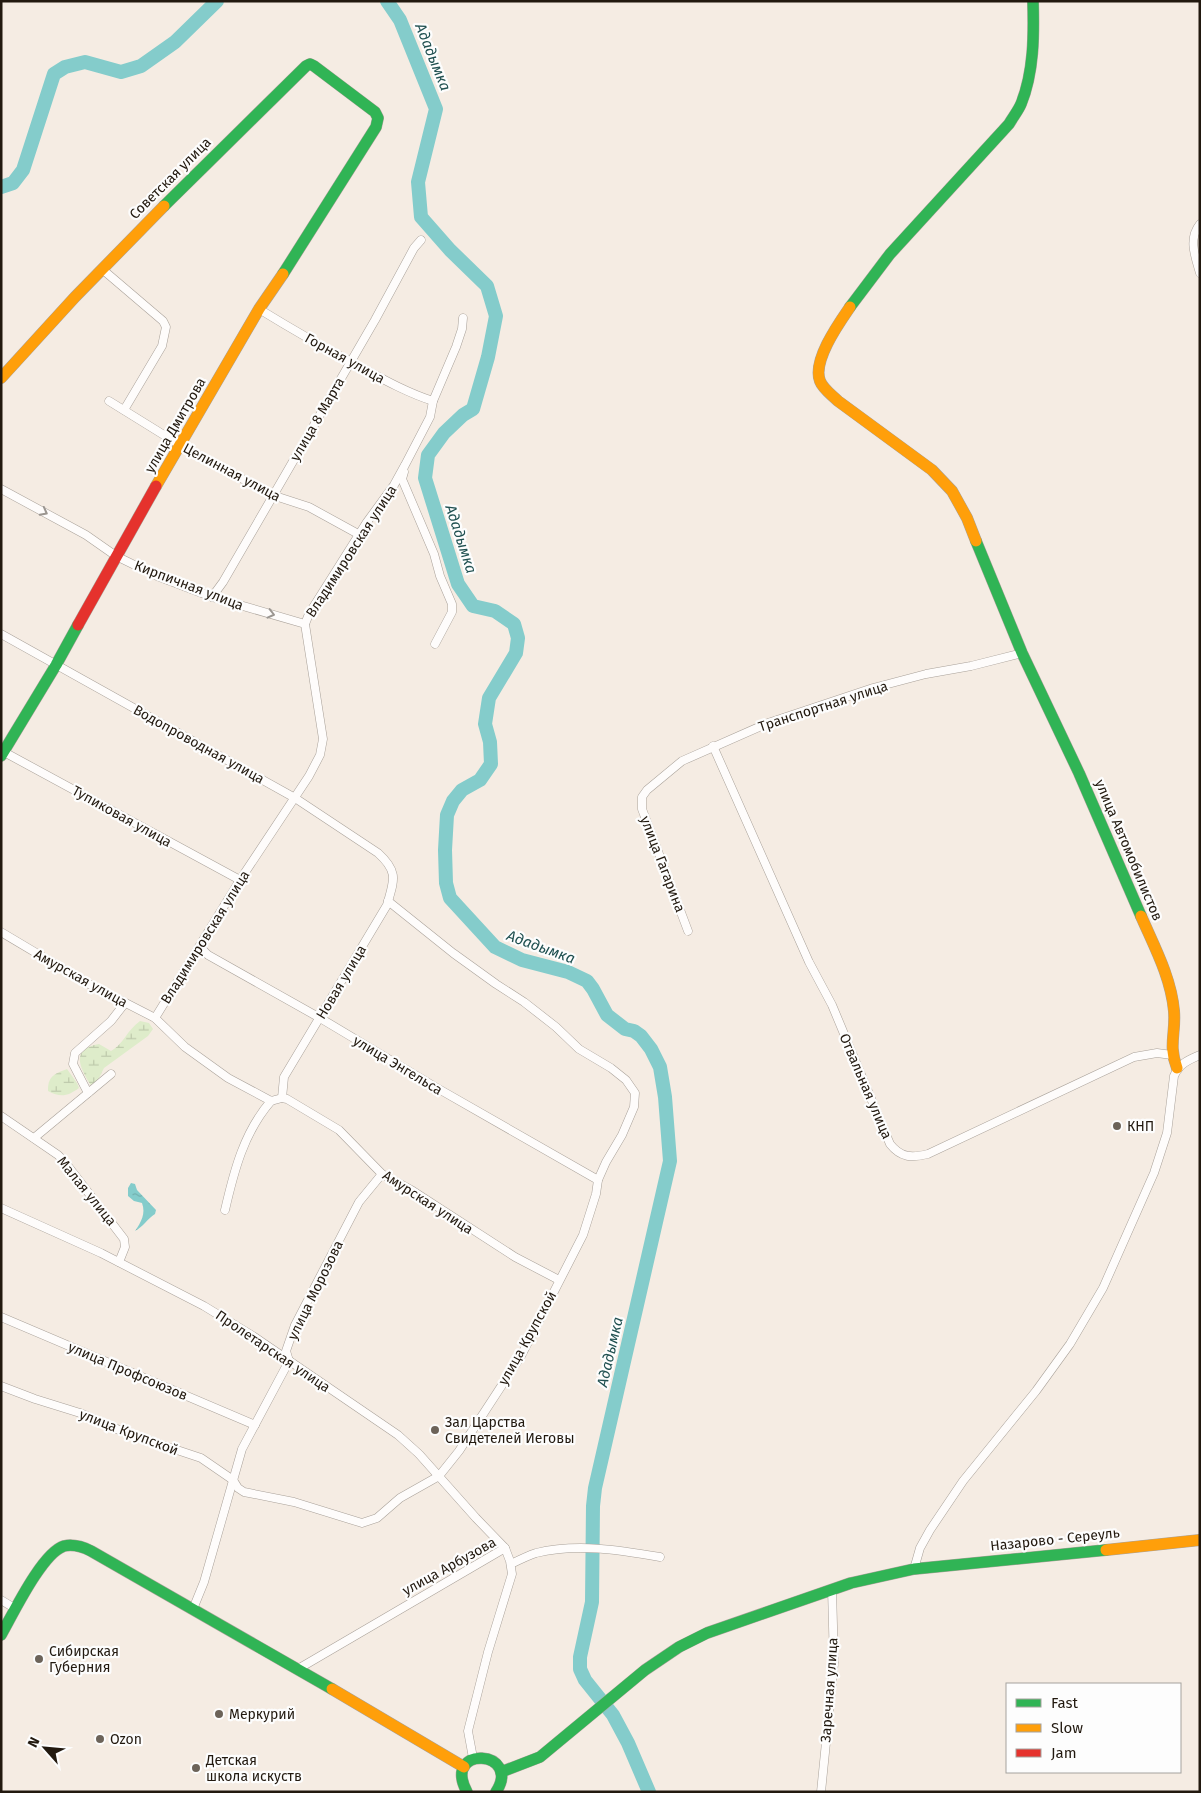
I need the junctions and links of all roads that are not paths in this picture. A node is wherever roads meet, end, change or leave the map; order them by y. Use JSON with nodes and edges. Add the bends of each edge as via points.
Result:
{"nodes":[{"id":1,"x":1033,"y":1,"type":"edge"},
{"id":2,"x":376,"y":112,"type":"joint"},
{"id":3,"x":1200,"y":224,"type":"edge"},
{"id":4,"x":421,"y":240,"type":"dead end"},
{"id":5,"x":102,"y":269,"type":"junction"},
{"id":6,"x":1200,"y":273,"type":"edge"},
{"id":7,"x":259,"y":309,"type":"junction"},
{"id":8,"x":463,"y":318,"type":"dead end"},
{"id":9,"x":351,"y":362,"type":"junction"},
{"id":10,"x":1,"y":378,"type":"edge"},
{"id":11,"x":109,"y":400,"type":"dead end"},
{"id":12,"x":433,"y":401,"type":"junction"},
{"id":13,"x":124,"y":410,"type":"junction"},
{"id":14,"x":180,"y":445,"type":"junction"},
{"id":15,"x":405,"y":465,"type":"junction"},
{"id":16,"x":1,"y":489,"type":"edge"},
{"id":17,"x":272,"y":495,"type":"junction"},
{"id":18,"x":360,"y":535,"type":"junction"},
{"id":19,"x":116,"y":556,"type":"junction"},
{"id":20,"x":212,"y":597,"type":"junction"},
{"id":21,"x":305,"y":624,"type":"junction"},
{"id":22,"x":1,"y":634,"type":"edge"},
{"id":23,"x":434,"y":644,"type":"dead end"},
{"id":24,"x":1022,"y":653,"type":"junction"},
{"id":25,"x":56,"y":665,"type":"junction"},
{"id":26,"x":713,"y":746,"type":"junction"},
{"id":27,"x":3,"y":754,"type":"edge"},
{"id":28,"x":642,"y":797,"type":"joint"},
{"id":29,"x":295,"y":798,"type":"junction"},
{"id":30,"x":390,"y":863,"type":"joint"},
{"id":31,"x":240,"y":880,"type":"junction"},
{"id":32,"x":388,"y":901,"type":"junction"},
{"id":33,"x":688,"y":931,"type":"dead end"},
{"id":34,"x":1,"y":932,"type":"edge"},
{"id":35,"x":200,"y":946,"type":"junction"},
{"id":36,"x":125,"y":1003,"type":"junction"},
{"id":37,"x":155,"y":1018,"type":"junction"},
{"id":38,"x":320,"y":1018,"type":"junction"},
{"id":39,"x":1172,"y":1055,"type":"junction"},
{"id":40,"x":1200,"y":1056,"type":"edge"},
{"id":41,"x":1177,"y":1068,"type":"junction"},
{"id":42,"x":111,"y":1074,"type":"dead end"},
{"id":43,"x":88,"y":1093,"type":"junction"},
{"id":44,"x":282,"y":1098,"type":"junction"},
{"id":45,"x":271,"y":1101,"type":"junction"},
{"id":46,"x":1,"y":1116,"type":"edge"},
{"id":47,"x":34,"y":1138,"type":"junction"},
{"id":48,"x":382,"y":1174,"type":"junction"},
{"id":49,"x":598,"y":1180,"type":"junction"},
{"id":50,"x":1,"y":1208,"type":"edge"},
{"id":51,"x":225,"y":1210,"type":"dead end"},
{"id":52,"x":119,"y":1262,"type":"junction"},
{"id":53,"x":559,"y":1280,"type":"junction"},
{"id":54,"x":1,"y":1317,"type":"edge"},
{"id":55,"x":289,"y":1361,"type":"junction"},
{"id":56,"x":1,"y":1386,"type":"edge"},
{"id":57,"x":255,"y":1425,"type":"junction"},
{"id":58,"x":439,"y":1476,"type":"junction"},
{"id":59,"x":233,"y":1480,"type":"junction"},
{"id":60,"x":1200,"y":1540,"type":"edge"},
{"id":61,"x":505,"y":1548,"type":"junction"},
{"id":62,"x":660,"y":1557,"type":"dead end"},
{"id":63,"x":511,"y":1564,"type":"junction"},
{"id":64,"x":914,"y":1570,"type":"junction"},
{"id":65,"x":832,"y":1589,"type":"junction"},
{"id":66,"x":1,"y":1600,"type":"edge"},
{"id":67,"x":16,"y":1609,"type":"junction"},
{"id":68,"x":193,"y":1609,"type":"junction"},
{"id":69,"x":1,"y":1635,"type":"edge"},
{"id":70,"x":298,"y":1669,"type":"junction"},
{"id":71,"x":473,"y":1758,"type":"junction"},
{"id":72,"x":464,"y":1767,"type":"junction"},
{"id":73,"x":501,"y":1772,"type":"junction"},
{"id":74,"x":467,"y":1792,"type":"edge"},
{"id":75,"x":496,"y":1792,"type":"edge"},
{"id":76,"x":821,"y":1792,"type":"edge"}],
"edges":[{"from":1,"to":24,"type":"street","name":"улица Автомобилистов","via":[[1029,76],[1021,104],[1009,124],[872,277],[842,320],[818,370],[820,381],[832,396],[932,470],[952,491],[967,518]]},
{"from":2,"to":5,"type":"street","name":"Советская улица","via":[[314,66],[306,66]]},
{"from":2,"to":7,"type":"street","name":"улица Дмитрова","via":[[376,127]]},
{"from":3,"to":6,"type":"street","via":[[1192,239]]},
{"from":4,"to":9,"type":"street","name":"улица 8 Марта"},
{"from":5,"to":10,"type":"street","name":"Советская улица"},
{"from":5,"to":13,"type":"street","via":[[166,327],[162,346]]},
{"from":7,"to":9,"type":"street","name":"Горная улица"},
{"from":7,"to":14,"type":"street","name":"улица Дмитрова"},
{"from":8,"to":12,"type":"street","name":"Владимировская улица","via":[[456,347]]},
{"from":9,"to":12,"type":"street","name":"Горная улица","via":[[406,391]]},
{"from":9,"to":17,"type":"street","name":"улица 8 Марта"},
{"from":11,"to":13,"type":"street","name":"Целинная улица"},
{"from":12,"to":15,"type":"street","name":"Владимировская улица","via":[[430,417]]},
{"from":13,"to":14,"type":"street","name":"Целинная улица"},
{"from":14,"to":17,"type":"street","name":"Целинная улица"},
{"from":14,"to":19,"type":"street","name":"улица Дмитрова"},
{"from":15,"to":18,"type":"street","name":"Владимировская улица"},
{"from":15,"to":23,"type":"street","via":[[402,479],[452,604],[452,612]]},
{"from":16,"to":19,"type":"street","name":"Кирпичная улица","one_way":true,"via":[[86,535]]},
{"from":17,"to":18,"type":"street","name":"Целинная улица","via":[[309,507]]},
{"from":17,"to":20,"type":"street","name":"улица 8 Марта"},
{"from":18,"to":21,"type":"street","name":"Владимировская улица"},
{"from":19,"to":20,"type":"street","name":"Кирпичная улица"},
{"from":19,"to":25,"type":"street","name":"улица Дмитрова"},
{"from":20,"to":21,"type":"street","name":"Кирпичная улица","one_way":true},
{"from":21,"to":29,"type":"street","name":"Владимировская улица","via":[[323,739],[320,755]]},
{"from":22,"to":25,"type":"street","name":"Водопроводная улица"},
{"from":24,"to":26,"type":"street","name":"Транспортная улица","via":[[873,688],[768,723]]},
{"from":24,"to":39,"type":"street","name":"улица Автомобилистов","via":[[1079,773],[1165,971],[1174,1011]]},
{"from":25,"to":27,"type":"street","name":"улица Дмитрова"},
{"from":25,"to":29,"type":"street","name":"Водопроводная улица"},
{"from":26,"to":28,"type":"street","name":"Транспортная улица","via":[[682,760]]},
{"from":26,"to":39,"type":"street","name":"Отвальная улица","via":[[809,962],[832,1005],[890,1144],[900,1154],[915,1158],[928,1154],[1134,1056]]},
{"from":27,"to":31,"type":"street","name":"Тупиковая улица"},
{"from":28,"to":33,"type":"street","name":"улица Гагарина","via":[[642,808]]},
{"from":29,"to":30,"type":"street","name":"Водопроводная улица"},
{"from":29,"to":31,"type":"street","name":"Владимировская улица"},
{"from":30,"to":32,"type":"street","name":"Новая улица","via":[[394,883]]},
{"from":31,"to":35,"type":"street","name":"Владимировская улица"},
{"from":32,"to":38,"type":"street","name":"Новая улица"},
{"from":32,"to":49,"type":"street","name":"улица Крупской","via":[[453,953],[524,1002],[579,1049],[626,1080],[634,1093],[634,1107]]},
{"from":34,"to":36,"type":"street","name":"Амурская улица"},
{"from":35,"to":37,"type":"street","name":"Владимировская улица"},
{"from":35,"to":38,"type":"street","name":"улица Энгельса","via":[[208,955]]},
{"from":36,"to":37,"type":"street","name":"Амурская улица"},
{"from":36,"to":43,"type":"street","via":[[111,1021],[75,1053],[73,1064]]},
{"from":37,"to":45,"type":"street","name":"Амурская улица","via":[[185,1047],[228,1078]]},
{"from":38,"to":44,"type":"street","name":"Новая улица","via":[[284,1077]]},
{"from":38,"to":49,"type":"street","name":"улица Энгельса"},
{"from":39,"to":41,"type":"street","name":"улица Автомобилистов"},
{"from":40,"to":41,"type":"street"},
{"from":41,"to":64,"type":"street","via":[[1167,1133],[1154,1173],[1102,1288],[1070,1344],[935,1522],[920,1548]]},
{"from":42,"to":43,"type":"street"},
{"from":43,"to":47,"type":"street"},
{"from":44,"to":45,"type":"street"},
{"from":44,"to":48,"type":"street","name":"Амурская улица","via":[[339,1130]]},
{"from":45,"to":51,"type":"street","via":[[240,1153]]},
{"from":46,"to":47,"type":"street","name":"Малая улица"},
{"from":47,"to":52,"type":"street","name":"Малая улица","via":[[58,1155],[120,1232],[125,1247]]},
{"from":48,"to":53,"type":"street","name":"Амурская улица","via":[[515,1257]]},
{"from":48,"to":55,"type":"street","name":"улица Морозова","via":[[359,1202],[295,1325],[286,1351]]},
{"from":49,"to":53,"type":"street","name":"улица Крупской","via":[[583,1235]]},
{"from":50,"to":52,"type":"street","name":"Пролетарская улица"},
{"from":52,"to":55,"type":"street","name":"Пролетарская улица","via":[[204,1306]]},
{"from":53,"to":58,"type":"street","name":"улица Крупской","via":[[521,1356]]},
{"from":54,"to":57,"type":"street","name":"улица Профсоюзов"},
{"from":55,"to":57,"type":"street","name":"улица Морозова"},
{"from":55,"to":58,"type":"street","name":"Пролетарская улица","via":[[398,1435]]},
{"from":56,"to":59,"type":"street","name":"улица Крупской","via":[[201,1458]]},
{"from":57,"to":59,"type":"street","name":"улица Морозова","via":[[242,1449]]},
{"from":58,"to":59,"type":"street","name":"улица Крупской","via":[[400,1498],[377,1518],[362,1523],[294,1502],[244,1492]]},
{"from":58,"to":61,"type":"street","name":"Пролетарская улица"},
{"from":59,"to":68,"type":"street","name":"улица Морозова","via":[[204,1582]]},
{"from":60,"to":64,"type":"street","name":"Назарово - Сереуль"},
{"from":61,"to":63,"type":"street","name":"улица Арбузова"},
{"from":61,"to":70,"type":"street","name":"улица Арбузова"},
{"from":62,"to":63,"type":"street","via":[[603,1548],[568,1548],[535,1554]]},
{"from":63,"to":71,"type":"street","name":"улица Арбузова","via":[[512,1574],[468,1731]]},
{"from":64,"to":65,"type":"street","name":"Назарово - Сереуль"},
{"from":65,"to":73,"type":"street","name":"Назарово - Сереуль","via":[[707,1632],[679,1647],[645,1670],[540,1757]]},
{"from":65,"to":76,"type":"street","name":"Заречная улица","via":[[834,1663]]},
{"from":66,"to":67,"type":"street"},
{"from":67,"to":68,"type":"street","via":[[48,1557],[61,1547],[77,1545]]},
{"from":67,"to":69,"type":"street"},
{"from":68,"to":70,"type":"street"},
{"from":70,"to":72,"type":"street"},
{"from":71,"to":72,"type":"street"},
{"from":71,"to":73,"type":"street","via":[[490,1758]]},
{"from":72,"to":74,"type":"street","via":[[461,1780]]},
{"from":73,"to":75,"type":"street","via":[[502,1780]]}]}
